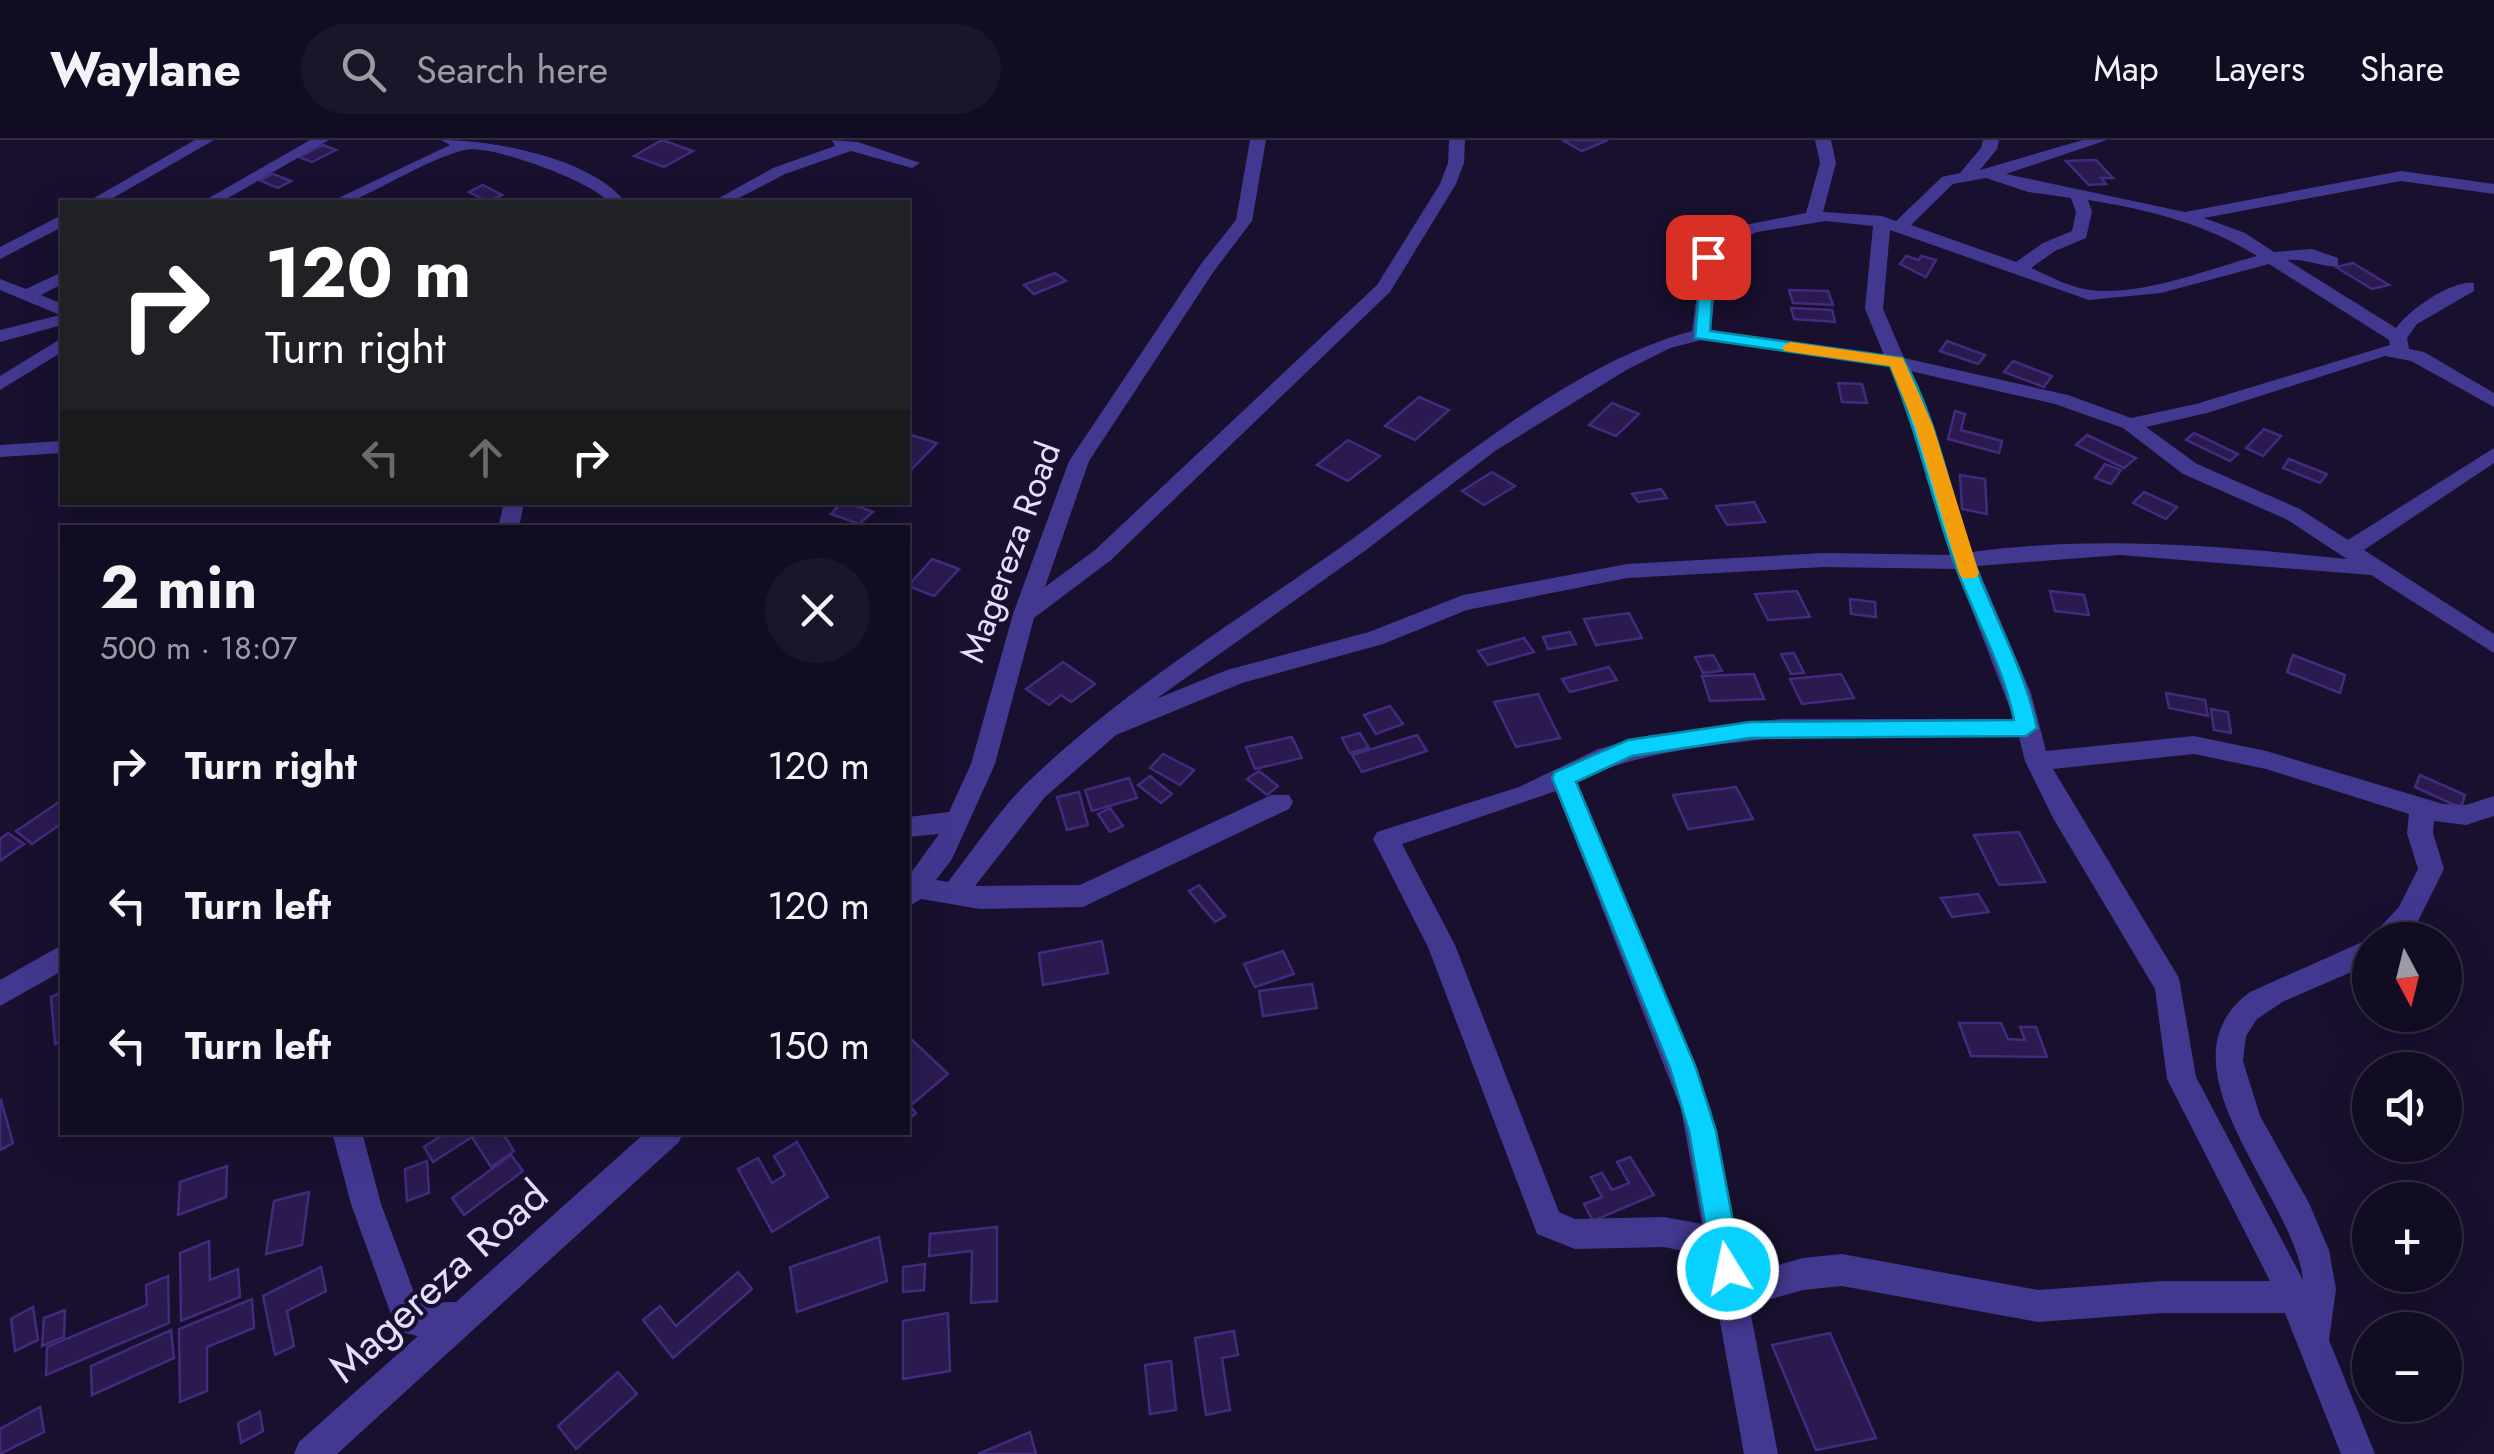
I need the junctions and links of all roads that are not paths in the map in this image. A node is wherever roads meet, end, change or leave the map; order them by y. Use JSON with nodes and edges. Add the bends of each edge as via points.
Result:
{"nodes":[{"id":1,"x":206,"y":140,"type":"edge"},
{"id":2,"x":320,"y":140,"type":"edge"},
{"id":3,"x":828,"y":140,"type":"edge"},
{"id":4,"x":1258,"y":140,"type":"edge"},
{"id":5,"x":1457,"y":140,"type":"edge"},
{"id":6,"x":1823,"y":140,"type":"edge"},
{"id":7,"x":1991,"y":140,"type":"edge"},
{"id":8,"x":2099,"y":140,"type":"edge"},
{"id":9,"x":463,"y":142,"type":"edge"},
{"id":10,"x":852,"y":145,"type":"junction"},
{"id":11,"x":912,"y":163,"type":"dead end"},
{"id":12,"x":1987,"y":173,"type":"junction"},
{"id":13,"x":1966,"y":176,"type":"junction"},
{"id":14,"x":2494,"y":189,"type":"edge"},
{"id":15,"x":2077,"y":193,"type":"junction"},
{"id":16,"x":99,"y":200,"type":"edge"},
{"id":17,"x":214,"y":200,"type":"edge"},
{"id":18,"x":342,"y":200,"type":"edge"},
{"id":19,"x":616,"y":200,"type":"edge"},
{"id":20,"x":724,"y":200,"type":"edge"},
{"id":21,"x":1814,"y":214,"type":"junction"},
{"id":22,"x":2184,"y":217,"type":"junction"},
{"id":23,"x":60,"y":221,"type":"edge"},
{"id":24,"x":1892,"y":223,"type":"junction"},
{"id":25,"x":0,"y":254,"type":"edge"},
{"id":26,"x":2271,"y":258,"type":"junction"},
{"id":27,"x":2332,"y":262,"type":"dead end"},
{"id":28,"x":2018,"y":269,"type":"junction"},
{"id":29,"x":60,"y":278,"type":"edge"},
{"id":30,"x":0,"y":284,"type":"edge"},
{"id":31,"x":2468,"y":288,"type":"dead end"},
{"id":32,"x":30,"y":294,"type":"junction"},
{"id":33,"x":60,"y":309,"type":"edge"},
{"id":34,"x":60,"y":321,"type":"edge"},
{"id":35,"x":1701,"y":334,"type":"junction"},
{"id":36,"x":0,"y":336,"type":"edge"},
{"id":37,"x":60,"y":345,"type":"edge"},
{"id":38,"x":2399,"y":345,"type":"junction"},
{"id":39,"x":1897,"y":362,"type":"junction"},
{"id":40,"x":0,"y":384,"type":"edge"},
{"id":41,"x":2494,"y":401,"type":"edge"},
{"id":42,"x":2130,"y":424,"type":"junction"},
{"id":43,"x":60,"y":446,"type":"edge"},
{"id":44,"x":0,"y":451,"type":"edge"},
{"id":45,"x":2494,"y":454,"type":"edge"},
{"id":46,"x":2347,"y":551,"type":"junction"},
{"id":47,"x":1964,"y":562,"type":"junction"},
{"id":48,"x":2383,"y":572,"type":"junction"},
{"id":49,"x":1024,"y":614,"type":"junction"},
{"id":50,"x":2494,"y":645,"type":"edge"},
{"id":51,"x":2026,"y":728,"type":"junction"},
{"id":52,"x":1104,"y":730,"type":"junction"},
{"id":53,"x":2036,"y":761,"type":"junction"},
{"id":54,"x":1563,"y":778,"type":"junction"},
{"id":55,"x":1280,"y":802,"type":"dead end"},
{"id":56,"x":2494,"y":806,"type":"edge"},
{"id":57,"x":2422,"y":809,"type":"junction"},
{"id":58,"x":959,"y":821,"type":"junction"},
{"id":59,"x":910,"y":826,"type":"edge"},
{"id":60,"x":911,"y":892,"type":"edge"},
{"id":61,"x":952,"y":896,"type":"junction"},
{"id":62,"x":2401,"y":922,"type":"edge"},
{"id":63,"x":60,"y":958,"type":"edge"},
{"id":64,"x":2352,"y":961,"type":"edge"},
{"id":65,"x":0,"y":994,"type":"edge"},
{"id":66,"x":348,"y":1135,"type":"edge"},
{"id":67,"x":665,"y":1135,"type":"edge"},
{"id":68,"x":1724,"y":1244,"type":"junction"},
{"id":69,"x":1732,"y":1294,"type":"junction"},
{"id":70,"x":2294,"y":1297,"type":"junction"},
{"id":71,"x":461,"y":1318,"type":"junction"},
{"id":72,"x":2312,"y":1341,"type":"junction"},
{"id":73,"x":311,"y":1454,"type":"edge"},
{"id":74,"x":1761,"y":1454,"type":"edge"},
{"id":75,"x":2358,"y":1454,"type":"edge"}],
"edges":[{"from":1,"to":16,"type":"street"},
{"from":2,"to":17,"type":"street"},
{"from":3,"to":10,"type":"street"},
{"from":4,"to":49,"type":"street","name":"Magereza Road","via":[[1244,221],[1079,462]]},
{"from":5,"to":49,"type":"street","via":[[1448,184],[1384,288],[1103,554]]},
{"from":6,"to":21,"type":"street","via":[[1828,163]]},
{"from":7,"to":13,"type":"street"},
{"from":8,"to":12,"type":"street"},
{"from":9,"to":18,"type":"street"},
{"from":9,"to":19,"type":"street","via":[[566,168]]},
{"from":10,"to":11,"type":"street"},
{"from":10,"to":20,"type":"street"},
{"from":12,"to":13,"type":"street"},
{"from":12,"to":15,"type":"street"},
{"from":13,"to":24,"type":"street","via":[[1938,187]]},
{"from":14,"to":22,"type":"street","via":[[2400,176]]},
{"from":15,"to":22,"type":"street"},
{"from":15,"to":28,"type":"street","via":[[2080,234]]},
{"from":21,"to":24,"type":"street"},
{"from":21,"to":35,"type":"street","via":[[1712,246]]},
{"from":22,"to":26,"type":"street","via":[[2233,234]]},
{"from":23,"to":25,"type":"street"},
{"from":24,"to":28,"type":"street"},
{"from":24,"to":39,"type":"street","via":[[1874,309]]},
{"from":26,"to":27,"type":"street","via":[[2306,253]]},
{"from":26,"to":28,"type":"street","via":[[2104,296]]},
{"from":26,"to":38,"type":"street"},
{"from":29,"to":32,"type":"street"},
{"from":30,"to":32,"type":"street"},
{"from":31,"to":38,"type":"street","via":[[2411,320]]},
{"from":32,"to":33,"type":"street"},
{"from":34,"to":36,"type":"street"},
{"from":35,"to":39,"type":"street"},
{"from":35,"to":52,"type":"street","via":[[1621,366],[1488,448],[1163,680]]},
{"from":37,"to":40,"type":"street"},
{"from":38,"to":41,"type":"street"},
{"from":38,"to":42,"type":"street","via":[[2200,409]]},
{"from":39,"to":42,"type":"street","via":[[2061,399]]},
{"from":39,"to":47,"type":"street","via":[[1924,426]]},
{"from":42,"to":46,"type":"street","via":[[2190,468],[2293,514]]},
{"from":43,"to":44,"type":"street"},
{"from":45,"to":46,"type":"street"},
{"from":46,"to":48,"type":"street"},
{"from":47,"to":48,"type":"street","via":[[2120,548]]},
{"from":47,"to":51,"type":"street","via":[[2019,693]]},
{"from":47,"to":52,"type":"street","via":[[1686,564],[1578,578],[1463,604],[1375,638],[1290,658]]},
{"from":48,"to":50,"type":"street"},
{"from":49,"to":58,"type":"street","name":"Magereza Road","via":[[983,764]]},
{"from":51,"to":53,"type":"street"},
{"from":51,"to":54,"type":"street","via":[[1750,730],[1628,748]]},
{"from":52,"to":61,"type":"street","via":[[1036,790]]},
{"from":53,"to":57,"type":"street","via":[[2194,744]]},
{"from":53,"to":70,"type":"street","via":[[2169,987],[2182,1079]]},
{"from":54,"to":68,"type":"street","via":[[1683,1068]]},
{"from":54,"to":68,"type":"street","via":[[1386,841],[1442,945],[1546,1221],[1568,1233],[1664,1232]]},
{"from":55,"to":61,"type":"street","via":[[1083,896]]},
{"from":56,"to":57,"type":"street","via":[[2457,816]]},
{"from":57,"to":62,"type":"street","via":[[2420,833],[2430,869]]},
{"from":58,"to":59,"type":"street"},
{"from":58,"to":60,"type":"street","name":"Magereza Road"},
{"from":60,"to":61,"type":"street"},
{"from":63,"to":65,"type":"street"},
{"from":64,"to":72,"type":"street","via":[[2249,1008],[2229,1046],[2236,1096],[2310,1240],[2323,1307]]},
{"from":66,"to":71,"type":"street","via":[[408,1320]]},
{"from":67,"to":71,"type":"street","name":"Magereza Road"},
{"from":68,"to":69,"type":"street"},
{"from":69,"to":70,"type":"street","via":[[1842,1270],[2038,1306]]},
{"from":69,"to":74,"type":"street"},
{"from":70,"to":72,"type":"street"},
{"from":71,"to":73,"type":"street","name":"Magereza Road"},
{"from":72,"to":75,"type":"street"}]}
